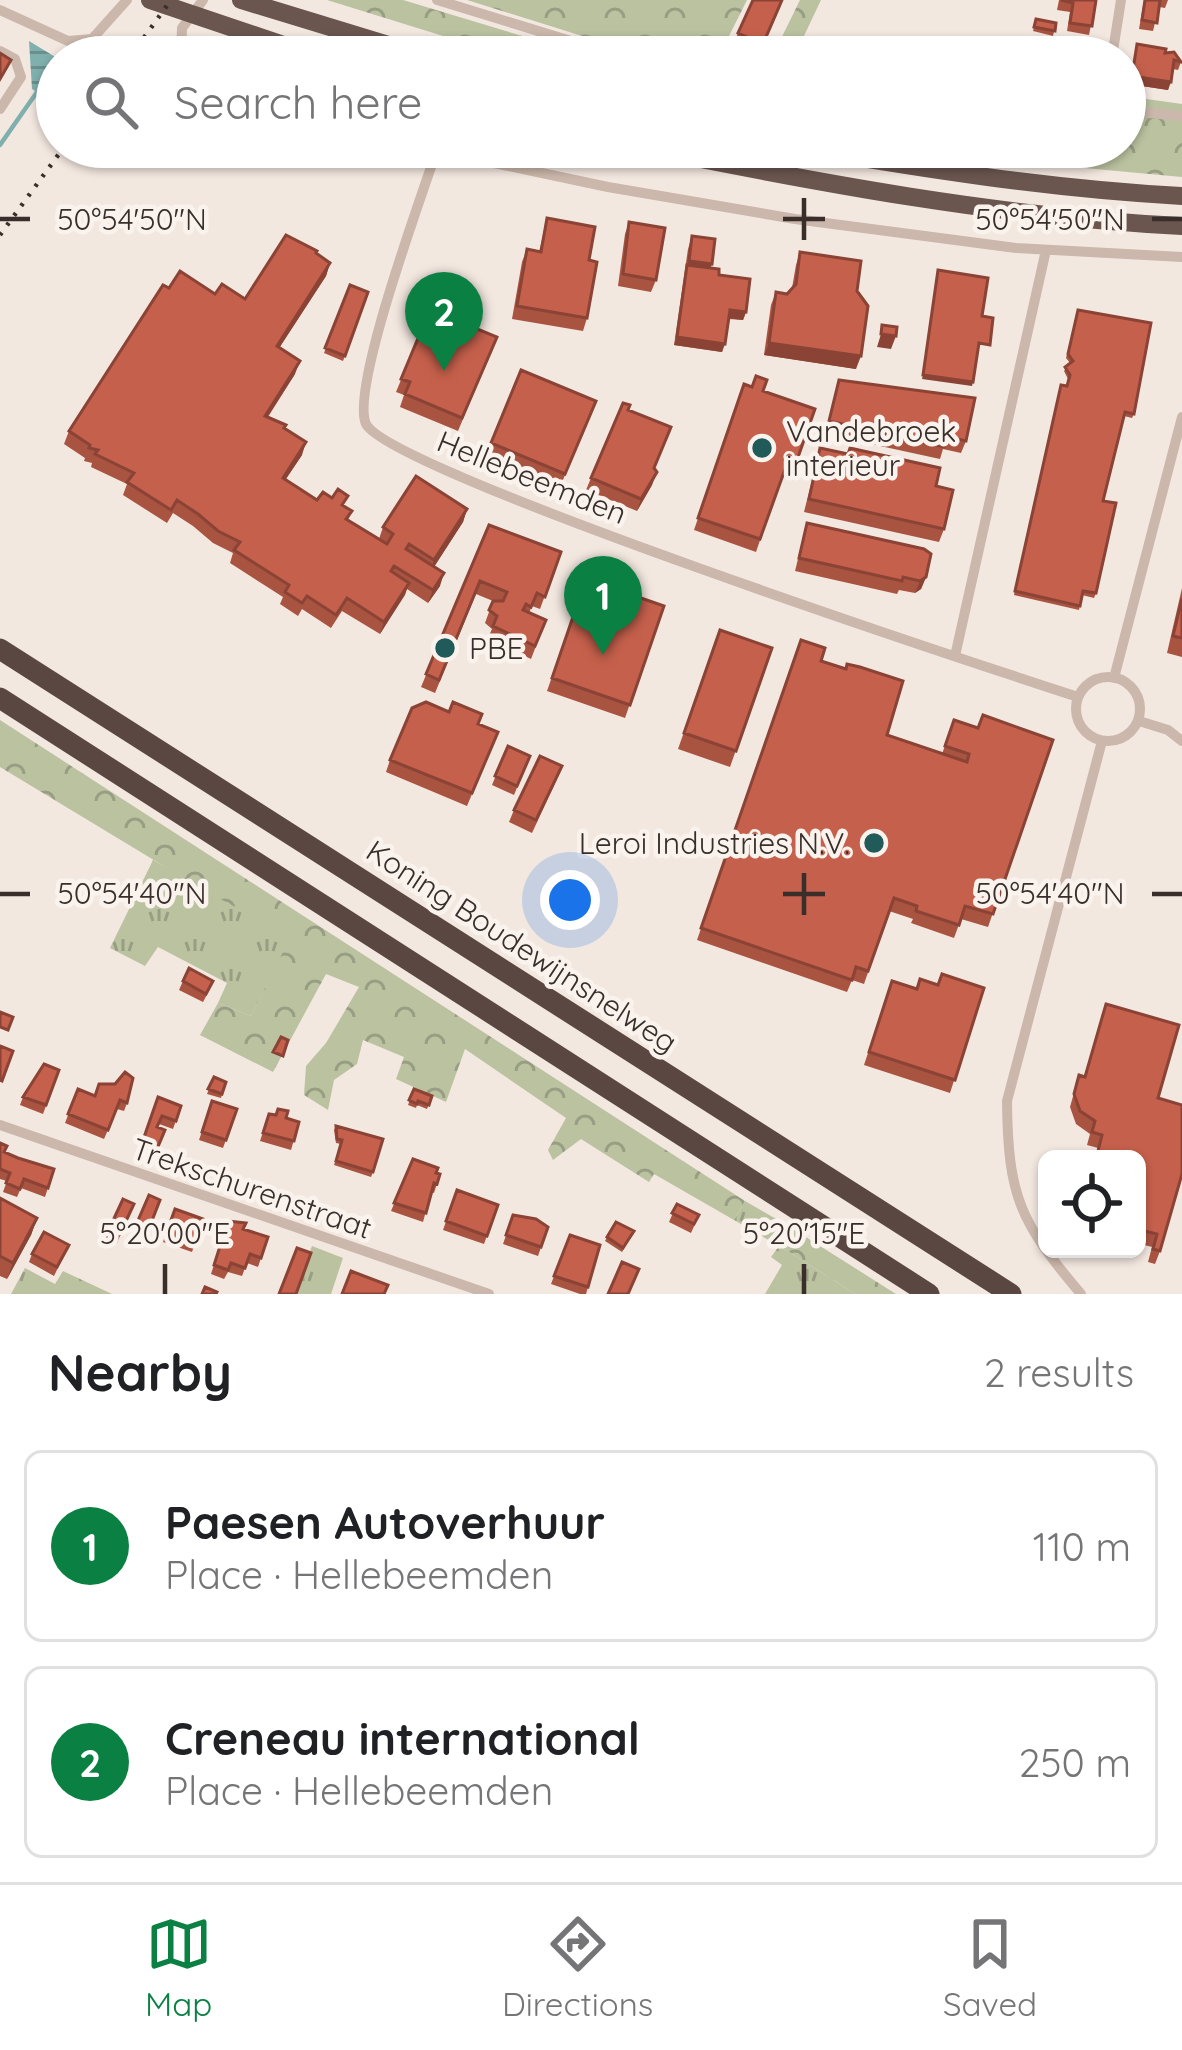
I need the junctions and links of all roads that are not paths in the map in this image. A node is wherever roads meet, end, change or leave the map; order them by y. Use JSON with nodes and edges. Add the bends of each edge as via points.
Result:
{"nodes":[{"id":1,"x":127,"y":0,"type":"edge"},
{"id":2,"x":150,"y":0,"type":"edge"},
{"id":3,"x":202,"y":0,"type":"edge"},
{"id":4,"x":436,"y":0,"type":"edge"},
{"id":5,"x":1121,"y":0,"type":"edge"},
{"id":6,"x":243,"y":1,"type":"edge"},
{"id":7,"x":0,"y":10,"type":"edge"},
{"id":8,"x":57,"y":36,"type":"edge"},
{"id":9,"x":95,"y":36,"type":"edge"},
{"id":10,"x":182,"y":36,"type":"edge"},
{"id":11,"x":252,"y":36,"type":"edge"},
{"id":12,"x":359,"y":36,"type":"edge"},
{"id":13,"x":553,"y":36,"type":"edge"},
{"id":14,"x":1115,"y":36,"type":"edge"},
{"id":15,"x":0,"y":51,"type":"edge"},
{"id":16,"x":0,"y":109,"type":"edge"},
{"id":17,"x":1146,"y":113,"type":"edge"},
{"id":18,"x":1182,"y":116,"type":"edge"},
{"id":19,"x":431,"y":168,"type":"edge"},
{"id":20,"x":522,"y":168,"type":"edge"},
{"id":21,"x":746,"y":168,"type":"edge"},
{"id":22,"x":932,"y":168,"type":"edge"},
{"id":23,"x":1182,"y":196,"type":"edge"},
{"id":24,"x":1182,"y":226,"type":"edge"},
{"id":25,"x":1046,"y":250,"type":"junction"},
{"id":26,"x":1182,"y":257,"type":"edge"},
{"id":27,"x":1182,"y":417,"type":"edge"},
{"id":28,"x":0,"y":649,"type":"edge"},
{"id":29,"x":955,"y":656,"type":"junction"},
{"id":30,"x":1114,"y":677,"type":"junction"},
{"id":31,"x":1078,"y":697,"type":"junction"},
{"id":32,"x":0,"y":698,"type":"edge"},
{"id":33,"x":1139,"y":721,"type":"junction"},
{"id":34,"x":1102,"y":741,"type":"junction"},
{"id":35,"x":1182,"y":742,"type":"edge"},
{"id":36,"x":0,"y":1125,"type":"edge"},
{"id":37,"x":489,"y":1294,"type":"edge"},
{"id":38,"x":929,"y":1294,"type":"edge"},
{"id":39,"x":1011,"y":1294,"type":"edge"},
{"id":40,"x":1082,"y":1294,"type":"edge"}],
"edges":[{"from":1,"to":9,"type":"street"},
{"from":2,"to":11,"type":"highway"},
{"from":3,"to":10,"type":"street"},
{"from":4,"to":13,"type":"street"},
{"from":5,"to":14,"type":"street"},
{"from":6,"to":12,"type":"highway"},
{"from":7,"to":8,"type":"street"},
{"from":15,"to":16,"type":"street","via":[[15,59],[20,77]]},
{"from":17,"to":18,"type":"street"},
{"from":19,"to":29,"type":"street","name":"Hellebeemden","via":[[363,396],[366,424],[386,443],[493,490]]},
{"from":20,"to":25,"type":"street","via":[[795,219]]},
{"from":21,"to":24,"type":"highway","via":[[971,207]]},
{"from":22,"to":23,"type":"highway"},
{"from":25,"to":26,"type":"street"},
{"from":25,"to":29,"type":"street"},
{"from":27,"to":30,"type":"street"},
{"from":28,"to":39,"type":"highway","name":"Koning Boudewijnsnelweg"},
{"from":29,"to":31,"type":"street","name":"Hellebeemden"},
{"from":30,"to":31,"type":"street","via":[[1093,681]]},
{"from":30,"to":33,"type":"street","via":[[1137,693]]},
{"from":31,"to":34,"type":"street","via":[[1080,725]]},
{"from":32,"to":38,"type":"highway"},
{"from":33,"to":34,"type":"street","via":[[1130,734]]},
{"from":33,"to":35,"type":"street"},
{"from":34,"to":40,"type":"street","via":[[1007,1101],[1014,1193],[1042,1248]]},
{"from":36,"to":37,"type":"street","name":"Trekschurenstraat"}]}
